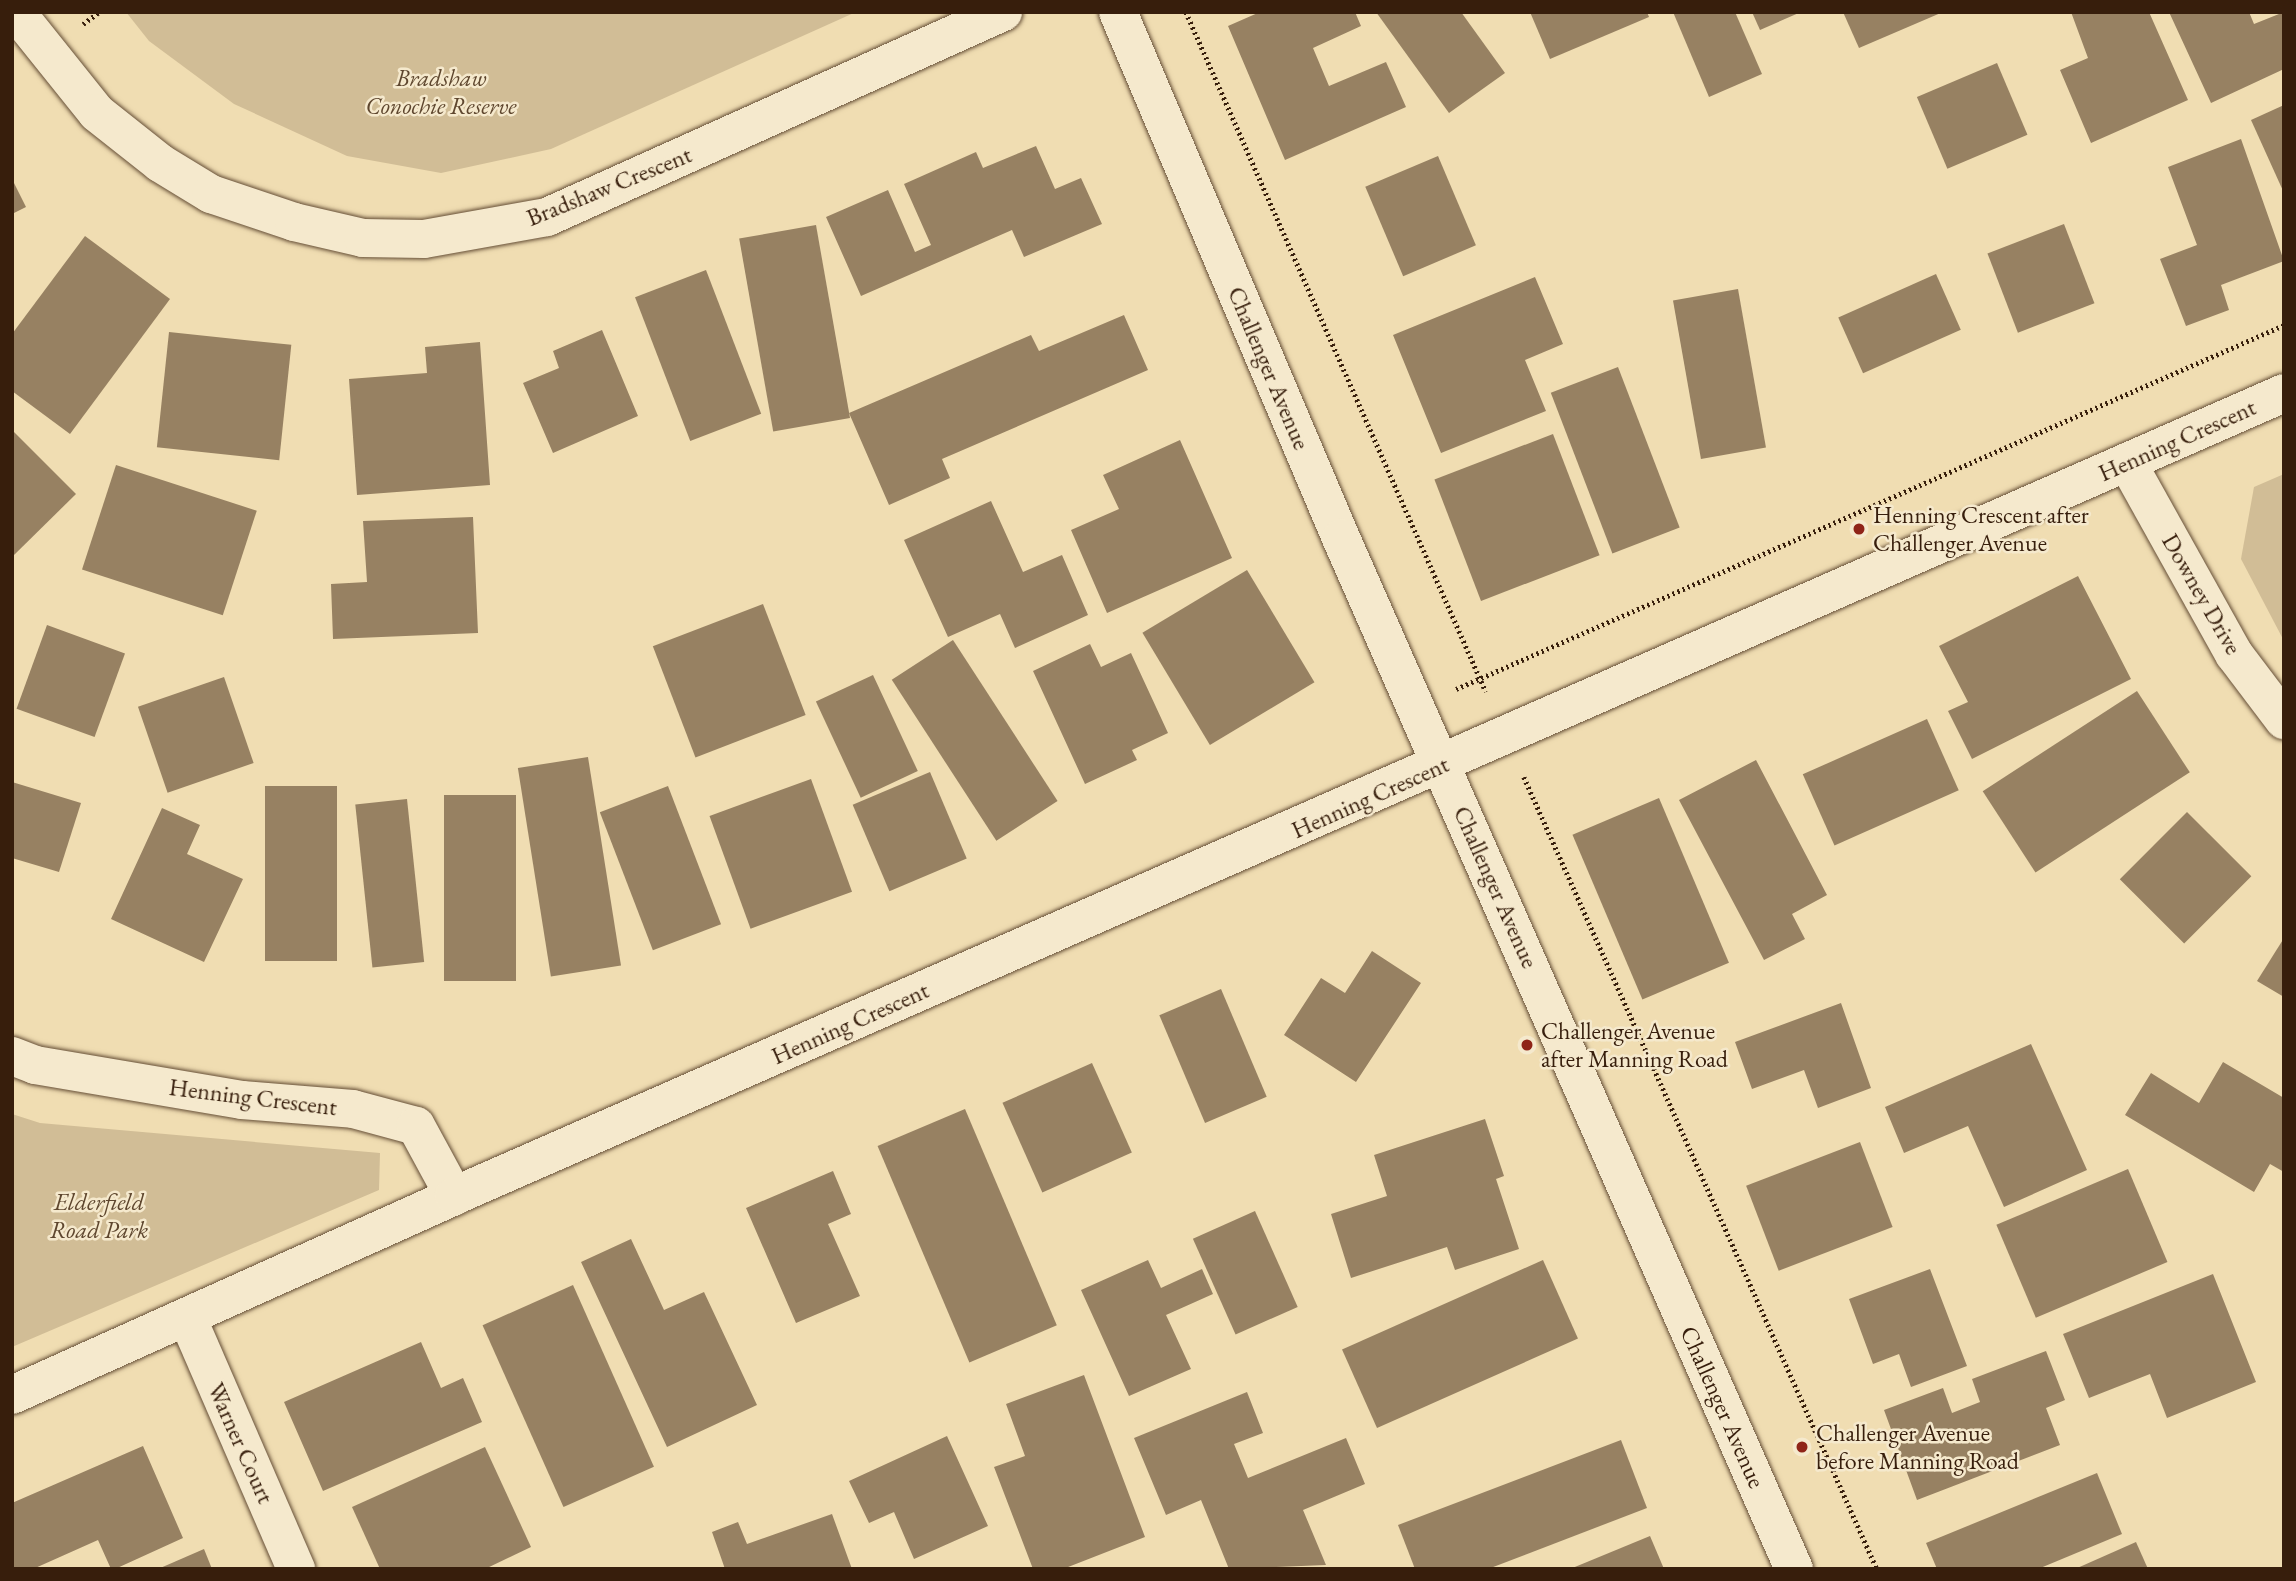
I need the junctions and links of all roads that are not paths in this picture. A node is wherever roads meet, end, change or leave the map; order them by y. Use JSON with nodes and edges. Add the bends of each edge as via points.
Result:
{"nodes":[{"id":1,"x":16,"y":12,"type":"edge"},
{"id":2,"x":1003,"y":12,"type":"edge"},
{"id":3,"x":1118,"y":12,"type":"edge"},
{"id":4,"x":2284,"y":393,"type":"edge"},
{"id":5,"x":2127,"y":462,"type":"junction"},
{"id":6,"x":2284,"y":720,"type":"edge"},
{"id":7,"x":1443,"y":765,"type":"junction"},
{"id":8,"x":12,"y":1056,"type":"edge"},
{"id":9,"x":454,"y":1196,"type":"junction"},
{"id":10,"x":187,"y":1317,"type":"junction"},
{"id":11,"x":12,"y":1395,"type":"edge"},
{"id":12,"x":296,"y":1569,"type":"edge"},
{"id":13,"x":1794,"y":1569,"type":"edge"}],
"edges":[{"from":1,"to":2,"type":"street","name":"Bradshaw Crescent","via":[[97,113],[160,163],[211,194],[294,222],[363,238],[424,239],[547,217]]},
{"from":3,"to":7,"type":"street","name":"Challenger Avenue"},
{"from":4,"to":5,"type":"street","name":"Henning Crescent"},
{"from":5,"to":6,"type":"street","name":"Downey Drive","via":[[2234,654]]},
{"from":5,"to":7,"type":"street","name":"Henning Crescent"},
{"from":7,"to":9,"type":"street","name":"Henning Crescent"},
{"from":7,"to":13,"type":"street","name":"Challenger Avenue"},
{"from":8,"to":9,"type":"street","name":"Henning Crescent","via":[[35,1065],[242,1100],[354,1109],[416,1126]]},
{"from":9,"to":10,"type":"street","name":"Henning Crescent"},
{"from":10,"to":11,"type":"street","name":"Henning Crescent"},
{"from":10,"to":12,"type":"street","name":"Warner Court"}]}
